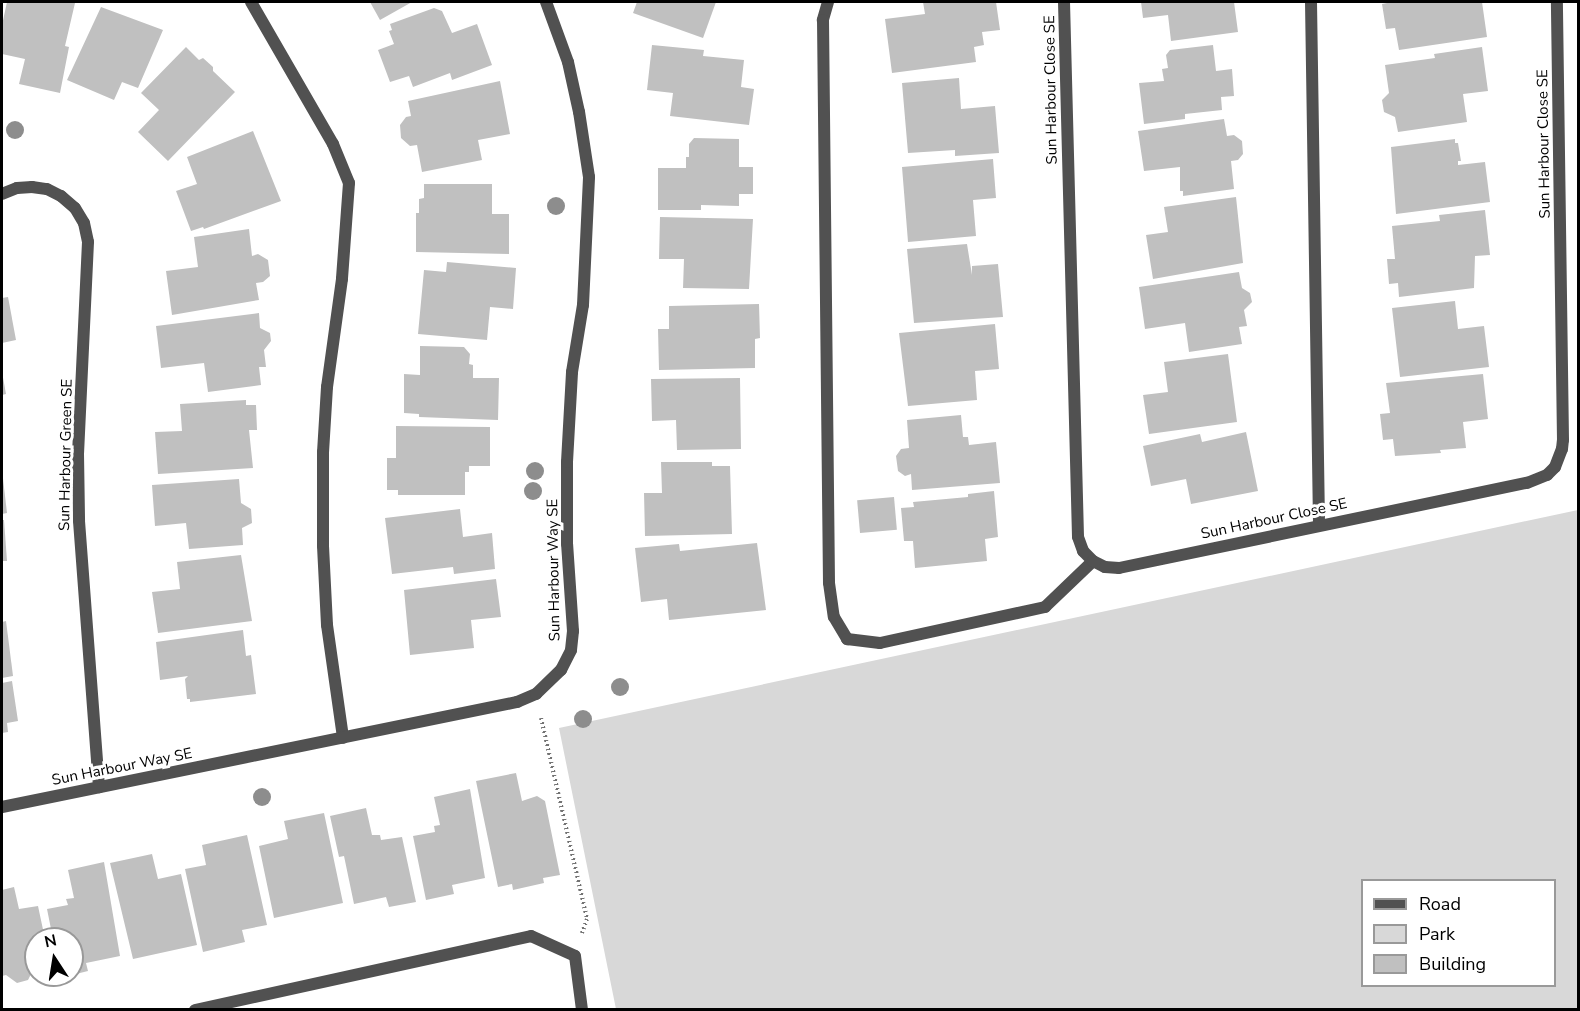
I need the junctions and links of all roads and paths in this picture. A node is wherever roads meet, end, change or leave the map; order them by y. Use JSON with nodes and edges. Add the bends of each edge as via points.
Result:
{"nodes":[{"id":1,"x":250,"y":2,"type":"edge"},
{"id":2,"x":546,"y":2,"type":"edge"},
{"id":3,"x":828,"y":2,"type":"edge"},
{"id":4,"x":1064,"y":2,"type":"edge"},
{"id":5,"x":1311,"y":2,"type":"edge"},
{"id":6,"x":1557,"y":2,"type":"edge"},
{"id":7,"x":2,"y":194,"type":"edge"},
{"id":8,"x":1319,"y":524,"type":"junction"},
{"id":9,"x":1093,"y":561,"type":"junction"},
{"id":10,"x":536,"y":694,"type":"junction"},
{"id":11,"x":343,"y":738,"type":"junction"},
{"id":12,"x":99,"y":787,"type":"junction"},
{"id":13,"x":2,"y":807,"type":"edge"},
{"id":14,"x":575,"y":956,"type":"junction"},
{"id":15,"x":195,"y":1010,"type":"edge"},
{"id":16,"x":582,"y":1010,"type":"edge"}],
"edges":[{"from":1,"to":11,"type":"street","via":[[333,144],[349,183],[342,279],[327,387],[322,546],[327,625]]},
{"from":2,"to":10,"type":"street","name":"Sun Harbour Way SE","via":[[568,62],[589,177],[583,305],[572,372],[567,462],[573,632],[571,650],[561,670]]},
{"from":3,"to":9,"type":"street","via":[[823,20],[829,583],[834,617],[848,639],[880,643],[1045,606]]},
{"from":4,"to":9,"type":"street","name":"Sun Harbour Close SE","via":[[1078,537],[1083,551]]},
{"from":5,"to":8,"type":"street"},
{"from":6,"to":8,"type":"street","name":"Sun Harbour Close SE","via":[[1563,440],[1559,458],[1547,475],[1527,483]]},
{"from":7,"to":12,"type":"street","name":"Sun Harbour Green SE","via":[[32,187],[61,196],[84,223],[88,242],[78,454],[79,521]]},
{"from":8,"to":9,"type":"street","name":"Sun Harbour Close SE","via":[[1119,568]]},
{"from":10,"to":11,"type":"street","name":"Sun Harbour Way SE","via":[[517,702]]},
{"from":10,"to":14,"type":"path","via":[[587,919]]},
{"from":11,"to":12,"type":"street","name":"Sun Harbour Way SE"},
{"from":12,"to":13,"type":"street","name":"Sun Harbour Way SE"},
{"from":14,"to":15,"type":"street","via":[[531,936]]},
{"from":14,"to":16,"type":"street"}]}
